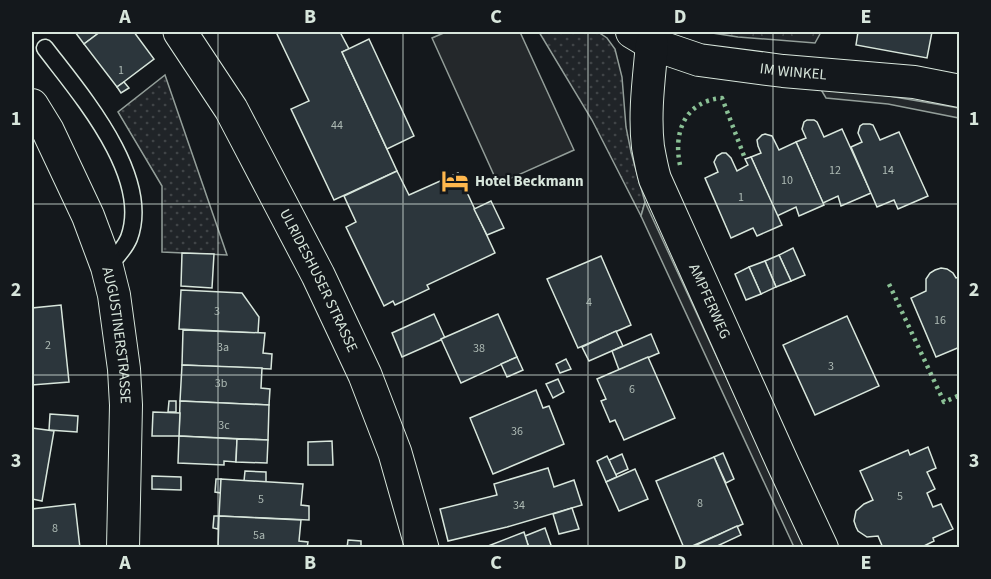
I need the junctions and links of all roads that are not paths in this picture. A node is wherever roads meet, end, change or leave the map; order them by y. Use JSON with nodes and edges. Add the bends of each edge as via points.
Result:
{"nodes":[{"id":1,"x":186,"y":34,"type":"edge"},
{"id":2,"x":642,"y":38,"type":"edge"},
{"id":3,"x":45,"y":48,"type":"dead end"},
{"id":4,"x":960,"y":91,"type":"edge"},
{"id":5,"x":32,"y":105,"type":"edge"},
{"id":6,"x":107,"y":267,"type":"junction"},
{"id":7,"x":123,"y":548,"type":"edge"},
{"id":8,"x":422,"y":548,"type":"edge"},
{"id":9,"x":822,"y":548,"type":"edge"}],
"edges":[{"from":1,"to":8,"type":"street","name":"ULRIDESHUSER STRASSE","via":[[231,109],[318,275],[365,375],[395,453]]},
{"from":2,"to":4,"type":"street","name":"IM WINKEL","via":[[708,62],[914,82]]},
{"from":2,"to":9,"type":"street","name":"AMPFERWEG","via":[[648,146],[655,179]]},
{"from":3,"to":6,"type":"lane","name":"AUGUSTINERSTRASSE","via":[[99,120],[127,180],[134,213],[132,224],[122,250]]},
{"from":5,"to":6,"type":"street","via":[[88,216]]},
{"from":6,"to":7,"type":"street","name":"AUGUSTINERSTRASSE","via":[[124,369]]}]}
